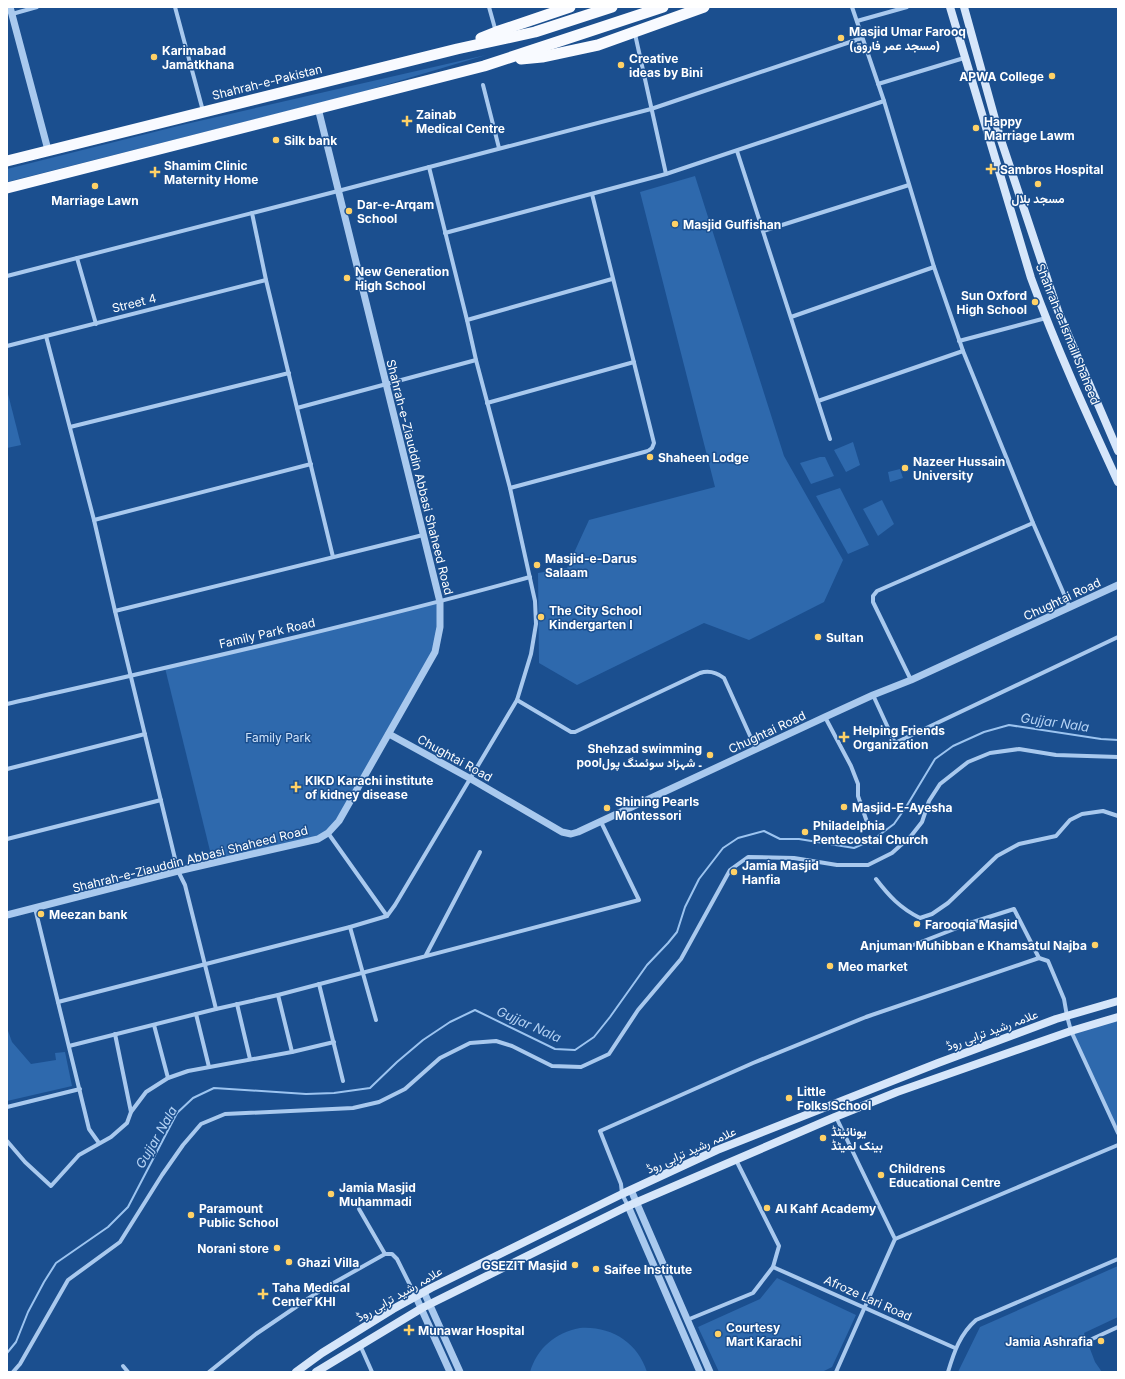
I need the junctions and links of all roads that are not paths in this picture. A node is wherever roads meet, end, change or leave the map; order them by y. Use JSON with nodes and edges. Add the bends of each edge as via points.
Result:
{"nodes":[{"id":1,"x":37,"y":7,"type":"edge"},
{"id":2,"x":175,"y":7,"type":"edge"},
{"id":3,"x":489,"y":7,"type":"edge"},
{"id":4,"x":570,"y":7,"type":"edge"},
{"id":5,"x":612,"y":7,"type":"edge"},
{"id":6,"x":663,"y":7,"type":"edge"},
{"id":7,"x":704,"y":7,"type":"edge"},
{"id":8,"x":852,"y":7,"type":"edge"},
{"id":9,"x":907,"y":7,"type":"edge"},
{"id":10,"x":950,"y":7,"type":"edge"},
{"id":11,"x":964,"y":7,"type":"edge"},
{"id":12,"x":11,"y":10,"type":"edge"},
{"id":13,"x":857,"y":21,"type":"junction"},
{"id":14,"x":496,"y":32,"type":"junction"},
{"id":15,"x":635,"y":33,"type":"junction"},
{"id":16,"x":862,"y":38,"type":"junction"},
{"id":17,"x":457,"y":49,"type":"junction"},
{"id":18,"x":964,"y":58,"type":"junction"},
{"id":19,"x":500,"y":61,"type":"junction"},
{"id":20,"x":878,"y":84,"type":"junction"},
{"id":21,"x":483,"y":85,"type":"dead end"},
{"id":22,"x":884,"y":101,"type":"junction"},
{"id":23,"x":318,"y":108,"type":"junction"},
{"id":24,"x":651,"y":109,"type":"junction"},
{"id":25,"x":203,"y":112,"type":"junction"},
{"id":26,"x":499,"y":148,"type":"junction"},
{"id":27,"x":48,"y":150,"type":"junction"},
{"id":28,"x":737,"y":151,"type":"junction"},
{"id":29,"x":7,"y":161,"type":"edge"},
{"id":30,"x":429,"y":167,"type":"junction"},
{"id":31,"x":666,"y":174,"type":"junction"},
{"id":32,"x":909,"y":185,"type":"junction"},
{"id":33,"x":7,"y":188,"type":"edge"},
{"id":34,"x":338,"y":191,"type":"junction"},
{"id":35,"x":592,"y":194,"type":"junction"},
{"id":36,"x":252,"y":213,"type":"junction"},
{"id":37,"x":763,"y":231,"type":"junction"},
{"id":38,"x":445,"y":233,"type":"junction"},
{"id":39,"x":77,"y":258,"type":"junction"},
{"id":40,"x":934,"y":267,"type":"junction"},
{"id":41,"x":7,"y":276,"type":"edge"},
{"id":42,"x":612,"y":279,"type":"junction"},
{"id":43,"x":266,"y":280,"type":"junction"},
{"id":44,"x":791,"y":317,"type":"junction"},
{"id":45,"x":1046,"y":318,"type":"junction"},
{"id":46,"x":467,"y":320,"type":"junction"},
{"id":47,"x":96,"y":324,"type":"junction"},
{"id":48,"x":46,"y":336,"type":"junction"},
{"id":49,"x":959,"y":341,"type":"junction"},
{"id":50,"x":7,"y":346,"type":"edge"},
{"id":51,"x":963,"y":351,"type":"junction"},
{"id":52,"x":476,"y":360,"type":"junction"},
{"id":53,"x":634,"y":362,"type":"junction"},
{"id":54,"x":289,"y":373,"type":"junction"},
{"id":55,"x":386,"y":384,"type":"junction"},
{"id":56,"x":818,"y":401,"type":"junction"},
{"id":57,"x":487,"y":403,"type":"junction"},
{"id":58,"x":297,"y":408,"type":"junction"},
{"id":59,"x":70,"y":428,"type":"junction"},
{"id":60,"x":830,"y":439,"type":"dead end"},
{"id":61,"x":1118,"y":451,"type":"edge"},
{"id":62,"x":311,"y":464,"type":"junction"},
{"id":63,"x":1118,"y":482,"type":"edge"},
{"id":64,"x":510,"y":488,"type":"junction"},
{"id":65,"x":94,"y":520,"type":"junction"},
{"id":66,"x":1033,"y":523,"type":"junction"},
{"id":67,"x":423,"y":535,"type":"junction"},
{"id":68,"x":334,"y":557,"type":"junction"},
{"id":69,"x":530,"y":577,"type":"junction"},
{"id":70,"x":1118,"y":585,"type":"edge"},
{"id":71,"x":440,"y":602,"type":"junction"},
{"id":72,"x":1070,"y":608,"type":"junction"},
{"id":73,"x":115,"y":611,"type":"junction"},
{"id":74,"x":1118,"y":638,"type":"edge"},
{"id":75,"x":131,"y":676,"type":"junction"},
{"id":76,"x":911,"y":680,"type":"junction"},
{"id":77,"x":873,"y":695,"type":"junction"},
{"id":78,"x":517,"y":700,"type":"junction"},
{"id":79,"x":7,"y":704,"type":"edge"},
{"id":80,"x":825,"y":717,"type":"junction"},
{"id":81,"x":145,"y":734,"type":"junction"},
{"id":82,"x":389,"y":734,"type":"junction"},
{"id":83,"x":756,"y":749,"type":"junction"},
{"id":84,"x":1118,"y":757,"type":"edge"},
{"id":85,"x":7,"y":769,"type":"edge"},
{"id":86,"x":471,"y":779,"type":"junction"},
{"id":87,"x":161,"y":800,"type":"junction"},
{"id":88,"x":1118,"y":816,"type":"edge"},
{"id":89,"x":601,"y":822,"type":"junction"},
{"id":90,"x":867,"y":822,"type":"dead end"},
{"id":91,"x":328,"y":833,"type":"junction"},
{"id":92,"x":7,"y":839,"type":"edge"},
{"id":93,"x":480,"y":852,"type":"dead end"},
{"id":94,"x":178,"y":871,"type":"junction"},
{"id":95,"x":876,"y":879,"type":"dead end"},
{"id":96,"x":35,"y":908,"type":"junction"},
{"id":97,"x":7,"y":915,"type":"edge"},
{"id":98,"x":387,"y":916,"type":"junction"},
{"id":99,"x":350,"y":927,"type":"junction"},
{"id":100,"x":903,"y":949,"type":"dead end"},
{"id":101,"x":426,"y":955,"type":"junction"},
{"id":102,"x":1039,"y":958,"type":"junction"},
{"id":103,"x":205,"y":964,"type":"junction"},
{"id":104,"x":362,"y":972,"type":"junction"},
{"id":105,"x":319,"y":984,"type":"junction"},
{"id":106,"x":278,"y":994,"type":"junction"},
{"id":107,"x":1118,"y":1001,"type":"edge"},
{"id":108,"x":58,"y":1002,"type":"junction"},
{"id":109,"x":237,"y":1004,"type":"junction"},
{"id":110,"x":216,"y":1009,"type":"junction"},
{"id":111,"x":196,"y":1014,"type":"junction"},
{"id":112,"x":1066,"y":1016,"type":"junction"},
{"id":113,"x":1118,"y":1017,"type":"edge"},
{"id":114,"x":376,"y":1020,"type":"dead end"},
{"id":115,"x":154,"y":1025,"type":"junction"},
{"id":116,"x":1071,"y":1031,"type":"junction"},
{"id":117,"x":115,"y":1034,"type":"junction"},
{"id":118,"x":334,"y":1042,"type":"junction"},
{"id":119,"x":69,"y":1046,"type":"junction"},
{"id":120,"x":292,"y":1052,"type":"junction"},
{"id":121,"x":250,"y":1059,"type":"junction"},
{"id":122,"x":209,"y":1067,"type":"junction"},
{"id":123,"x":168,"y":1078,"type":"junction"},
{"id":124,"x":343,"y":1081,"type":"dead end"},
{"id":125,"x":80,"y":1089,"type":"junction"},
{"id":126,"x":7,"y":1107,"type":"edge"},
{"id":127,"x":131,"y":1112,"type":"junction"},
{"id":128,"x":835,"y":1117,"type":"junction"},
{"id":129,"x":1118,"y":1133,"type":"edge"},
{"id":130,"x":7,"y":1141,"type":"edge"},
{"id":131,"x":99,"y":1142,"type":"junction"},
{"id":132,"x":1118,"y":1145,"type":"edge"},
{"id":133,"x":735,"y":1159,"type":"junction"},
{"id":134,"x":631,"y":1190,"type":"junction"},
{"id":135,"x":622,"y":1194,"type":"junction"},
{"id":136,"x":636,"y":1202,"type":"junction"},
{"id":137,"x":628,"y":1206,"type":"junction"},
{"id":138,"x":359,"y":1209,"type":"dead end"},
{"id":139,"x":896,"y":1239,"type":"junction"},
{"id":140,"x":385,"y":1254,"type":"junction"},
{"id":141,"x":1118,"y":1259,"type":"edge"},
{"id":142,"x":773,"y":1267,"type":"junction"},
{"id":143,"x":424,"y":1292,"type":"junction"},
{"id":144,"x":416,"y":1297,"type":"junction"},
{"id":145,"x":430,"y":1303,"type":"junction"},
{"id":146,"x":422,"y":1308,"type":"junction"},
{"id":147,"x":864,"y":1308,"type":"junction"},
{"id":148,"x":687,"y":1320,"type":"junction"},
{"id":149,"x":1118,"y":1327,"type":"edge"},
{"id":150,"x":1092,"y":1339,"type":"dead end"},
{"id":151,"x":360,"y":1345,"type":"junction"},
{"id":152,"x":955,"y":1348,"type":"junction"},
{"id":153,"x":123,"y":1366,"type":"dead end"},
{"id":154,"x":13,"y":1372,"type":"edge"},
{"id":155,"x":128,"y":1372,"type":"edge"},
{"id":156,"x":209,"y":1372,"type":"edge"},
{"id":157,"x":296,"y":1372,"type":"edge"},
{"id":158,"x":316,"y":1372,"type":"edge"},
{"id":159,"x":372,"y":1372,"type":"edge"},
{"id":160,"x":450,"y":1372,"type":"edge"},
{"id":161,"x":460,"y":1372,"type":"edge"},
{"id":162,"x":700,"y":1372,"type":"edge"},
{"id":163,"x":710,"y":1372,"type":"edge"},
{"id":164,"x":836,"y":1372,"type":"edge"},
{"id":165,"x":948,"y":1372,"type":"edge"}],
"edges":[{"from":1,"to":12,"type":"street"},
{"from":2,"to":25,"type":"street"},
{"from":3,"to":14,"type":"street"},
{"from":4,"to":14,"type":"highway"},
{"from":5,"to":17,"type":"highway","name":"Shahrah-e-Pakistan","via":[[534,32]]},
{"from":6,"to":19,"type":"highway"},
{"from":7,"to":15,"type":"highway"},
{"from":8,"to":13,"type":"street"},
{"from":9,"to":13,"type":"street"},
{"from":10,"to":18,"type":"main road","name":"Shahrah-e-Ismail Shaheed"},
{"from":11,"to":61,"type":"main road","name":"Shahrah-e-Ismail Shaheed","via":[[1000,137],[1058,311]]},
{"from":12,"to":27,"type":"street"},
{"from":13,"to":16,"type":"street"},
{"from":14,"to":17,"type":"highway"},
{"from":15,"to":19,"type":"highway","via":[[598,45],[542,57]]},
{"from":15,"to":24,"type":"street"},
{"from":16,"to":20,"type":"street"},
{"from":16,"to":24,"type":"street"},
{"from":17,"to":25,"type":"highway","name":"Shahrah-e-Pakistan"},
{"from":18,"to":20,"type":"street"},
{"from":18,"to":45,"type":"main road","name":"Shahrah-e-Ismail Shaheed","via":[[1031,278]]},
{"from":19,"to":23,"type":"highway"},
{"from":20,"to":22,"type":"street"},
{"from":21,"to":26,"type":"street"},
{"from":22,"to":28,"type":"street"},
{"from":22,"to":32,"type":"street"},
{"from":23,"to":33,"type":"highway"},
{"from":23,"to":34,"type":"street","name":"Shahrah-e-Ziauddin Abbasi Shaheed Road"},
{"from":24,"to":26,"type":"street"},
{"from":24,"to":31,"type":"street"},
{"from":25,"to":27,"type":"highway","name":"Shahrah-e-Pakistan"},
{"from":26,"to":30,"type":"street"},
{"from":27,"to":29,"type":"highway","name":"Shahrah-e-Pakistan"},
{"from":28,"to":31,"type":"street"},
{"from":28,"to":37,"type":"street"},
{"from":30,"to":34,"type":"street"},
{"from":30,"to":38,"type":"street"},
{"from":31,"to":35,"type":"street"},
{"from":32,"to":37,"type":"street"},
{"from":32,"to":40,"type":"street"},
{"from":34,"to":36,"type":"street"},
{"from":34,"to":55,"type":"street","name":"Shahrah-e-Ziauddin Abbasi Shaheed Road"},
{"from":35,"to":38,"type":"street"},
{"from":35,"to":42,"type":"street"},
{"from":36,"to":39,"type":"street"},
{"from":36,"to":43,"type":"street"},
{"from":37,"to":44,"type":"street"},
{"from":38,"to":46,"type":"street"},
{"from":39,"to":41,"type":"street"},
{"from":39,"to":47,"type":"street"},
{"from":40,"to":44,"type":"street"},
{"from":40,"to":49,"type":"street"},
{"from":42,"to":46,"type":"street"},
{"from":42,"to":53,"type":"street"},
{"from":43,"to":47,"type":"street","name":"Street 4"},
{"from":43,"to":54,"type":"street"},
{"from":44,"to":56,"type":"street"},
{"from":45,"to":49,"type":"street"},
{"from":45,"to":63,"type":"main road","name":"Shahrah-e-Ismail Shaheed"},
{"from":46,"to":52,"type":"street"},
{"from":47,"to":48,"type":"street","name":"Street 4"},
{"from":48,"to":50,"type":"street","name":"Street 4"},
{"from":48,"to":59,"type":"street"},
{"from":49,"to":51,"type":"street"},
{"from":51,"to":56,"type":"street"},
{"from":51,"to":66,"type":"street"},
{"from":52,"to":55,"type":"street"},
{"from":52,"to":57,"type":"street"},
{"from":53,"to":57,"type":"street"},
{"from":53,"to":64,"type":"street","via":[[654,443],[652,448]]},
{"from":54,"to":58,"type":"street"},
{"from":54,"to":59,"type":"street"},
{"from":55,"to":58,"type":"street"},
{"from":55,"to":67,"type":"street","name":"Shahrah-e-Ziauddin Abbasi Shaheed Road"},
{"from":56,"to":60,"type":"street"},
{"from":57,"to":64,"type":"street"},
{"from":58,"to":62,"type":"street"},
{"from":59,"to":65,"type":"street"},
{"from":62,"to":65,"type":"street"},
{"from":62,"to":68,"type":"street"},
{"from":64,"to":69,"type":"street"},
{"from":65,"to":73,"type":"street"},
{"from":66,"to":72,"type":"street"},
{"from":66,"to":76,"type":"street","via":[[877,591],[873,602]]},
{"from":67,"to":68,"type":"street"},
{"from":67,"to":71,"type":"street","name":"Shahrah-e-Ziauddin Abbasi Shaheed Road"},
{"from":68,"to":73,"type":"street"},
{"from":69,"to":71,"type":"street","name":"Family Park Road"},
{"from":69,"to":78,"type":"street","via":[[536,624],[531,654]]},
{"from":70,"to":72,"type":"street","name":"Chughtai Road"},
{"from":71,"to":75,"type":"street","name":"Family Park Road"},
{"from":71,"to":82,"type":"street","name":"Shahrah-e-Ziauddin Abbasi Shaheed Road","via":[[440,627],[435,652]]},
{"from":72,"to":76,"type":"street","name":"Chughtai Road"},
{"from":73,"to":75,"type":"street"},
{"from":74,"to":77,"type":"street","via":[[895,743]]},
{"from":75,"to":79,"type":"street","name":"Family Park Road"},
{"from":75,"to":81,"type":"street"},
{"from":76,"to":77,"type":"street","name":"Chughtai Road"},
{"from":77,"to":80,"type":"street","name":"Chughtai Road"},
{"from":78,"to":83,"type":"street","via":[[575,732],[708,671],[724,678]]},
{"from":78,"to":86,"type":"street"},
{"from":80,"to":83,"type":"street","name":"Chughtai Road"},
{"from":80,"to":90,"type":"street","via":[[851,766]]},
{"from":81,"to":85,"type":"street"},
{"from":81,"to":87,"type":"street"},
{"from":82,"to":86,"type":"street","name":"Chughtai Road"},
{"from":82,"to":91,"type":"street","name":"Shahrah-e-Ziauddin Abbasi Shaheed Road","via":[[339,821]]},
{"from":83,"to":89,"type":"street","name":"Chughtai Road"},
{"from":84,"to":154,"type":"street","via":[[1056,755],[1019,749],[990,753],[968,762],[940,784],[929,801],[922,822],[911,836],[892,853],[868,865],[837,865],[794,858],[748,857],[730,870],[681,959],[638,1010],[609,1054],[581,1067],[552,1066],[496,1041],[470,1043],[440,1058],[405,1089],[379,1102],[353,1108],[225,1114],[201,1124],[162,1175],[120,1242],[68,1280]]},
{"from":86,"to":89,"type":"street","name":"Chughtai Road","via":[[562,832],[571,834]]},
{"from":86,"to":98,"type":"street"},
{"from":87,"to":92,"type":"street"},
{"from":87,"to":94,"type":"street"},
{"from":88,"to":95,"type":"street","via":[[1103,811],[1082,814],[1070,820],[1056,836],[1018,844],[996,856],[948,903],[932,914],[920,918],[896,903]]},
{"from":89,"to":101,"type":"street","via":[[638,900]]},
{"from":91,"to":94,"type":"street","name":"Shahrah-e-Ziauddin Abbasi Shaheed Road","via":[[318,839]]},
{"from":91,"to":98,"type":"street"},
{"from":93,"to":101,"type":"street"},
{"from":94,"to":96,"type":"street","name":"Shahrah-e-Ziauddin Abbasi Shaheed Road"},
{"from":94,"to":103,"type":"street","via":[[185,885]]},
{"from":96,"to":97,"type":"street","name":"Shahrah-e-Ziauddin Abbasi Shaheed Road"},
{"from":96,"to":108,"type":"street"},
{"from":98,"to":99,"type":"street"},
{"from":99,"to":103,"type":"street"},
{"from":99,"to":104,"type":"street"},
{"from":100,"to":102,"type":"street","via":[[1014,909]]},
{"from":101,"to":104,"type":"street"},
{"from":102,"to":112,"type":"street","via":[[1048,961],[1064,999]]},
{"from":102,"to":135,"type":"street","via":[[866,1017],[753,1063],[600,1131],[621,1184]]},
{"from":103,"to":108,"type":"street"},
{"from":103,"to":110,"type":"street"},
{"from":104,"to":105,"type":"street"},
{"from":104,"to":114,"type":"street"},
{"from":105,"to":106,"type":"street"},
{"from":105,"to":118,"type":"street"},
{"from":106,"to":109,"type":"street"},
{"from":106,"to":120,"type":"street"},
{"from":107,"to":112,"type":"main road","name":"علامہ رشید ترابی روڈ"},
{"from":108,"to":119,"type":"street"},
{"from":109,"to":110,"type":"street"},
{"from":109,"to":121,"type":"street"},
{"from":110,"to":111,"type":"street"},
{"from":111,"to":115,"type":"street"},
{"from":111,"to":122,"type":"street"},
{"from":112,"to":116,"type":"street"},
{"from":112,"to":134,"type":"main road","name":"علامہ رشید ترابی روڈ","via":[[938,1063],[717,1150]]},
{"from":113,"to":116,"type":"main road","name":"علامہ رشید ترابی روڈ"},
{"from":115,"to":117,"type":"street"},
{"from":115,"to":123,"type":"street"},
{"from":116,"to":128,"type":"main road","name":"علامہ رشید ترابی روڈ","via":[[897,1092]]},
{"from":116,"to":129,"type":"street"},
{"from":117,"to":119,"type":"street"},
{"from":117,"to":127,"type":"street"},
{"from":118,"to":120,"type":"street"},
{"from":118,"to":124,"type":"street"},
{"from":119,"to":125,"type":"street"},
{"from":120,"to":121,"type":"street"},
{"from":121,"to":122,"type":"street"},
{"from":122,"to":123,"type":"street"},
{"from":123,"to":127,"type":"street","via":[[146,1092]]},
{"from":125,"to":126,"type":"street"},
{"from":125,"to":131,"type":"street","via":[[89,1129]]},
{"from":127,"to":131,"type":"street","via":[[127,1123]]},
{"from":128,"to":133,"type":"main road","name":"علامہ رشید ترابی روڈ"},
{"from":128,"to":139,"type":"street"},
{"from":130,"to":131,"type":"street","via":[[51,1186],[80,1155]]},
{"from":132,"to":139,"type":"street"},
{"from":133,"to":136,"type":"main road","name":"علامہ رشید ترابی روڈ"},
{"from":133,"to":142,"type":"street","via":[[779,1246]]},
{"from":134,"to":135,"type":"main road","name":"علامہ رشید ترابی روڈ"},
{"from":134,"to":136,"type":"street"},
{"from":135,"to":137,"type":"street"},
{"from":135,"to":143,"type":"main road","name":"علامہ رشید ترابی روڈ"},
{"from":136,"to":137,"type":"main road","name":"علامہ رشید ترابی روڈ"},
{"from":136,"to":148,"type":"street"},
{"from":137,"to":145,"type":"main road","name":"علامہ رشید ترابی روڈ"},
{"from":137,"to":162,"type":"street"},
{"from":138,"to":140,"type":"street"},
{"from":139,"to":147,"type":"street"},
{"from":140,"to":144,"type":"street","via":[[392,1254],[398,1259]]},
{"from":140,"to":156,"type":"street","via":[[321,1290],[256,1334]]},
{"from":141,"to":152,"type":"street","via":[[976,1320]]},
{"from":142,"to":147,"type":"street","name":"Afroze Lari Road"},
{"from":142,"to":148,"type":"street","via":[[753,1293]]},
{"from":143,"to":144,"type":"main road","name":"علامہ رشید ترابی روڈ"},
{"from":143,"to":145,"type":"street"},
{"from":144,"to":146,"type":"street"},
{"from":144,"to":157,"type":"main road","name":"علامہ رشید ترابی روڈ","via":[[322,1353]]},
{"from":145,"to":146,"type":"main road","name":"علامہ رشید ترابی روڈ"},
{"from":145,"to":161,"type":"street"},
{"from":146,"to":151,"type":"main road","name":"علامہ رشید ترابی روڈ"},
{"from":146,"to":160,"type":"street"},
{"from":147,"to":152,"type":"street","name":"Afroze Lari Road"},
{"from":147,"to":164,"type":"street"},
{"from":148,"to":163,"type":"street"},
{"from":149,"to":150,"type":"street"},
{"from":151,"to":158,"type":"main road","name":"علامہ رشید ترابی روڈ"},
{"from":151,"to":159,"type":"street"},
{"from":152,"to":165,"type":"street"},
{"from":153,"to":155,"type":"street"}]}
